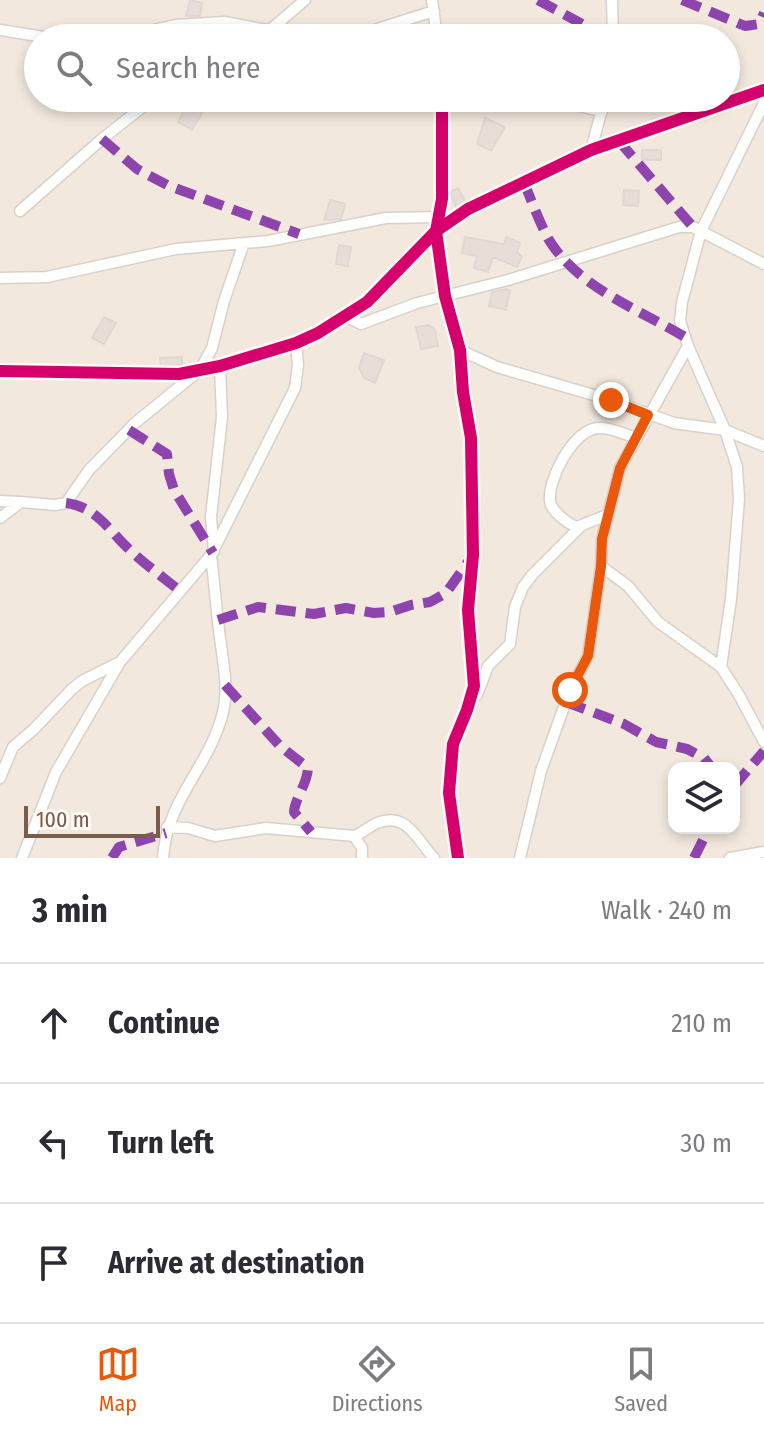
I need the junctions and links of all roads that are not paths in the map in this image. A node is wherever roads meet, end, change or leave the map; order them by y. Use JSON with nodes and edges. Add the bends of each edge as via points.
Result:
{"nodes":[{"id":1,"x":305,"y":0,"type":"edge"},
{"id":2,"x":612,"y":0,"type":"edge"},
{"id":3,"x":433,"y":5,"type":"edge"},
{"id":4,"x":224,"y":22,"type":"joint"},
{"id":5,"x":192,"y":24,"type":"edge"},
{"id":6,"x":236,"y":24,"type":"edge"},
{"id":7,"x":277,"y":24,"type":"edge"},
{"id":8,"x":392,"y":24,"type":"edge"},
{"id":9,"x":613,"y":24,"type":"edge"},
{"id":10,"x":0,"y":30,"type":"edge"},
{"id":11,"x":24,"y":34,"type":"edge"},
{"id":12,"x":764,"y":90,"type":"edge"},
{"id":13,"x":740,"y":98,"type":"edge"},
{"id":14,"x":764,"y":103,"type":"edge"},
{"id":15,"x":136,"y":112,"type":"edge"},
{"id":16,"x":442,"y":112,"type":"edge"},
{"id":17,"x":602,"y":112,"type":"edge"},
{"id":18,"x":701,"y":112,"type":"edge"},
{"id":19,"x":591,"y":150,"type":"junction"},
{"id":20,"x":20,"y":211,"type":"dead end"},
{"id":21,"x":439,"y":217,"type":"junction"},
{"id":22,"x":436,"y":231,"type":"junction"},
{"id":23,"x":701,"y":231,"type":"junction"},
{"id":24,"x":244,"y":243,"type":"junction"},
{"id":25,"x":764,"y":264,"type":"edge"},
{"id":26,"x":0,"y":278,"type":"edge"},
{"id":27,"x":445,"y":296,"type":"junction"},
{"id":28,"x":345,"y":316,"type":"junction"},
{"id":29,"x":296,"y":343,"type":"junction"},
{"id":30,"x":688,"y":346,"type":"junction"},
{"id":31,"x":460,"y":350,"type":"junction"},
{"id":32,"x":220,"y":366,"type":"junction"},
{"id":33,"x":200,"y":370,"type":"junction"},
{"id":34,"x":0,"y":371,"type":"edge"},
{"id":35,"x":648,"y":415,"type":"junction"},
{"id":36,"x":725,"y":430,"type":"junction"},
{"id":37,"x":636,"y":438,"type":"junction"},
{"id":38,"x":764,"y":446,"type":"edge"},
{"id":39,"x":0,"y":501,"type":"edge"},
{"id":40,"x":21,"y":502,"type":"junction"},
{"id":41,"x":607,"y":515,"type":"junction"},
{"id":42,"x":0,"y":516,"type":"edge"},
{"id":43,"x":581,"y":526,"type":"junction"},
{"id":44,"x":213,"y":553,"type":"junction"},
{"id":45,"x":601,"y":566,"type":"junction"},
{"id":46,"x":120,"y":662,"type":"junction"},
{"id":47,"x":721,"y":667,"type":"junction"},
{"id":48,"x":470,"y":701,"type":"junction"},
{"id":49,"x":764,"y":742,"type":"edge"},
{"id":50,"x":0,"y":778,"type":"edge"},
{"id":51,"x":167,"y":827,"type":"junction"},
{"id":52,"x":354,"y":836,"type":"junction"},
{"id":53,"x":764,"y":852,"type":"edge"},
{"id":54,"x":736,"y":857,"type":"edge"},
{"id":55,"x":22,"y":858,"type":"edge"},
{"id":56,"x":163,"y":858,"type":"edge"},
{"id":57,"x":362,"y":858,"type":"edge"},
{"id":58,"x":434,"y":858,"type":"edge"},
{"id":59,"x":458,"y":858,"type":"edge"},
{"id":60,"x":520,"y":858,"type":"edge"}],
"edges":[{"from":1,"to":7,"type":"street"},
{"from":2,"to":9,"type":"street"},
{"from":3,"to":8,"type":"street"},
{"from":4,"to":5,"type":"street"},
{"from":4,"to":6,"type":"street"},
{"from":10,"to":11,"type":"street"},
{"from":12,"to":13,"type":"street"},
{"from":14,"to":23,"type":"street"},
{"from":15,"to":20,"type":"street"},
{"from":16,"to":21,"type":"street"},
{"from":17,"to":19,"type":"street"},
{"from":18,"to":19,"type":"street"},
{"from":19,"to":22,"type":"street","via":[[468,209]]},
{"from":21,"to":22,"type":"street"},
{"from":21,"to":24,"type":"street","via":[[386,218]]},
{"from":22,"to":27,"type":"street"},
{"from":22,"to":28,"type":"street","via":[[367,302]]},
{"from":23,"to":25,"type":"street"},
{"from":23,"to":27,"type":"street","via":[[666,230]]},
{"from":23,"to":30,"type":"street","via":[[682,302],[680,321]]},
{"from":24,"to":26,"type":"street","via":[[176,249],[47,277]]},
{"from":24,"to":33,"type":"street","via":[[212,348]]},
{"from":27,"to":28,"type":"street","via":[[361,324]]},
{"from":27,"to":31,"type":"street"},
{"from":28,"to":29,"type":"street"},
{"from":29,"to":32,"type":"street"},
{"from":29,"to":44,"type":"street","via":[[295,388]]},
{"from":30,"to":35,"type":"street"},
{"from":30,"to":36,"type":"street"},
{"from":31,"to":35,"type":"street"},
{"from":31,"to":48,"type":"street","via":[[471,438]]},
{"from":32,"to":33,"type":"street"},
{"from":32,"to":44,"type":"street"},
{"from":33,"to":34,"type":"street"},
{"from":33,"to":40,"type":"street","via":[[116,442],[66,503]]},
{"from":35,"to":36,"type":"street"},
{"from":35,"to":37,"type":"street"},
{"from":36,"to":38,"type":"street"},
{"from":36,"to":47,"type":"street","via":[[738,473],[739,499]]},
{"from":37,"to":41,"type":"street","via":[[620,468]]},
{"from":37,"to":43,"type":"street","via":[[593,429],[574,440],[564,456],[550,504],[569,524]]},
{"from":39,"to":40,"type":"street"},
{"from":40,"to":42,"type":"street"},
{"from":41,"to":43,"type":"street"},
{"from":41,"to":45,"type":"street"},
{"from":43,"to":48,"type":"street","via":[[525,584],[510,644],[488,666]]},
{"from":44,"to":46,"type":"street"},
{"from":44,"to":51,"type":"street","via":[[223,714]]},
{"from":45,"to":47,"type":"street","via":[[624,581],[658,622]]},
{"from":45,"to":60,"type":"street","via":[[588,656],[541,771]]},
{"from":46,"to":50,"type":"street","via":[[82,681],[17,742]]},
{"from":46,"to":55,"type":"street","via":[[50,783]]},
{"from":47,"to":49,"type":"street"},
{"from":48,"to":59,"type":"street","via":[[450,761]]},
{"from":51,"to":52,"type":"street","via":[[215,836],[266,828]]},
{"from":51,"to":56,"type":"street"},
{"from":52,"to":57,"type":"street"},
{"from":52,"to":58,"type":"street","via":[[373,824],[400,821]]},
{"from":53,"to":54,"type":"street"}]}
